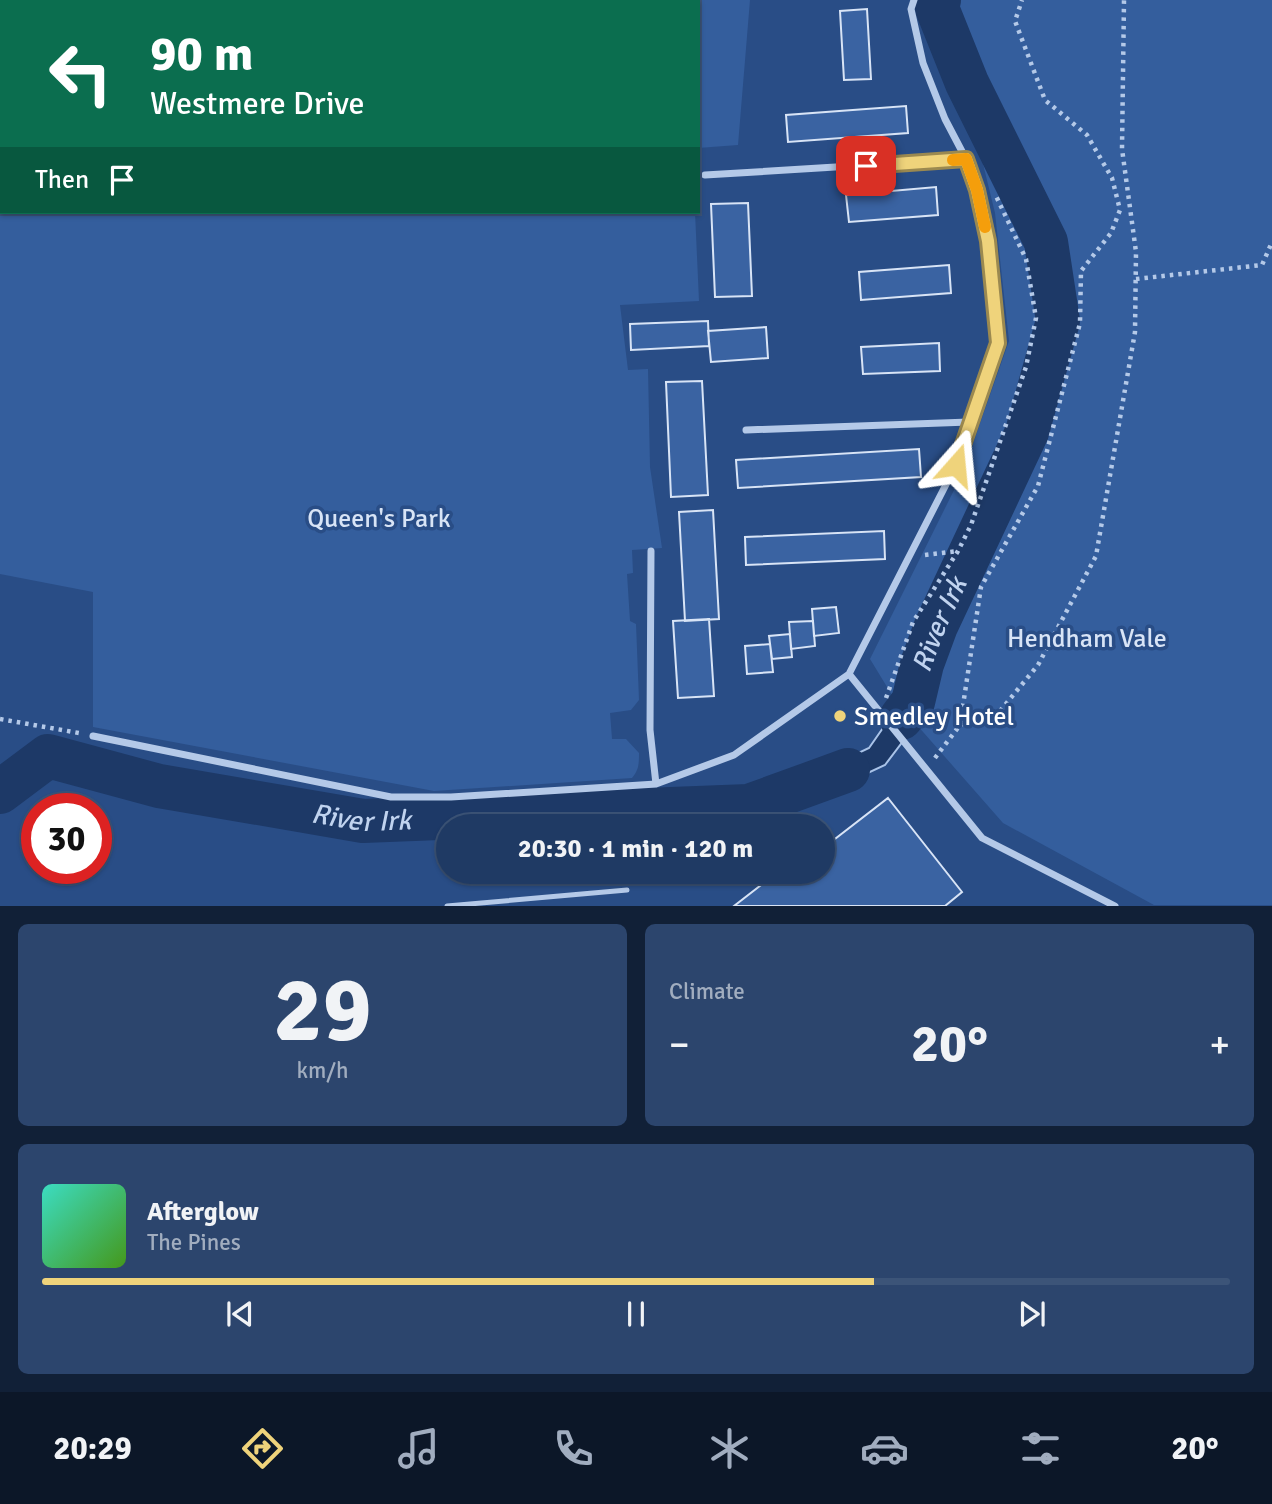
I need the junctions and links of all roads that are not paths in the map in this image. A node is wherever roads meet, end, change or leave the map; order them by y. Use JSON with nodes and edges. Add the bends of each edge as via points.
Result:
{"nodes":[{"id":1,"x":914,"y":0,"type":"edge"},
{"id":2,"x":966,"y":159,"type":"junction"},
{"id":3,"x":705,"y":175,"type":"dead end"},
{"id":4,"x":969,"y":422,"type":"junction"},
{"id":5,"x":746,"y":430,"type":"dead end"},
{"id":6,"x":651,"y":551,"type":"dead end"},
{"id":7,"x":849,"y":674,"type":"junction"},
{"id":8,"x":93,"y":736,"type":"road end"},
{"id":9,"x":656,"y":785,"type":"junction"},
{"id":10,"x":627,"y":890,"type":"dead end"},
{"id":11,"x":447,"y":905,"type":"edge"},
{"id":12,"x":1115,"y":905,"type":"edge"}],
"edges":[{"from":1,"to":2,"type":"street","via":[[911,9],[923,63]]},
{"from":2,"to":3,"type":"street"},
{"from":2,"to":4,"type":"street","via":[[988,241],[998,343]]},
{"from":4,"to":5,"type":"street"},
{"from":4,"to":7,"type":"street","via":[[956,465]]},
{"from":6,"to":9,"type":"street","via":[[650,730]]},
{"from":7,"to":9,"type":"street","via":[[734,755]]},
{"from":7,"to":12,"type":"street","via":[[982,838]]},
{"from":8,"to":9,"type":"street","via":[[391,797]]},
{"from":10,"to":11,"type":"lane"}]}
